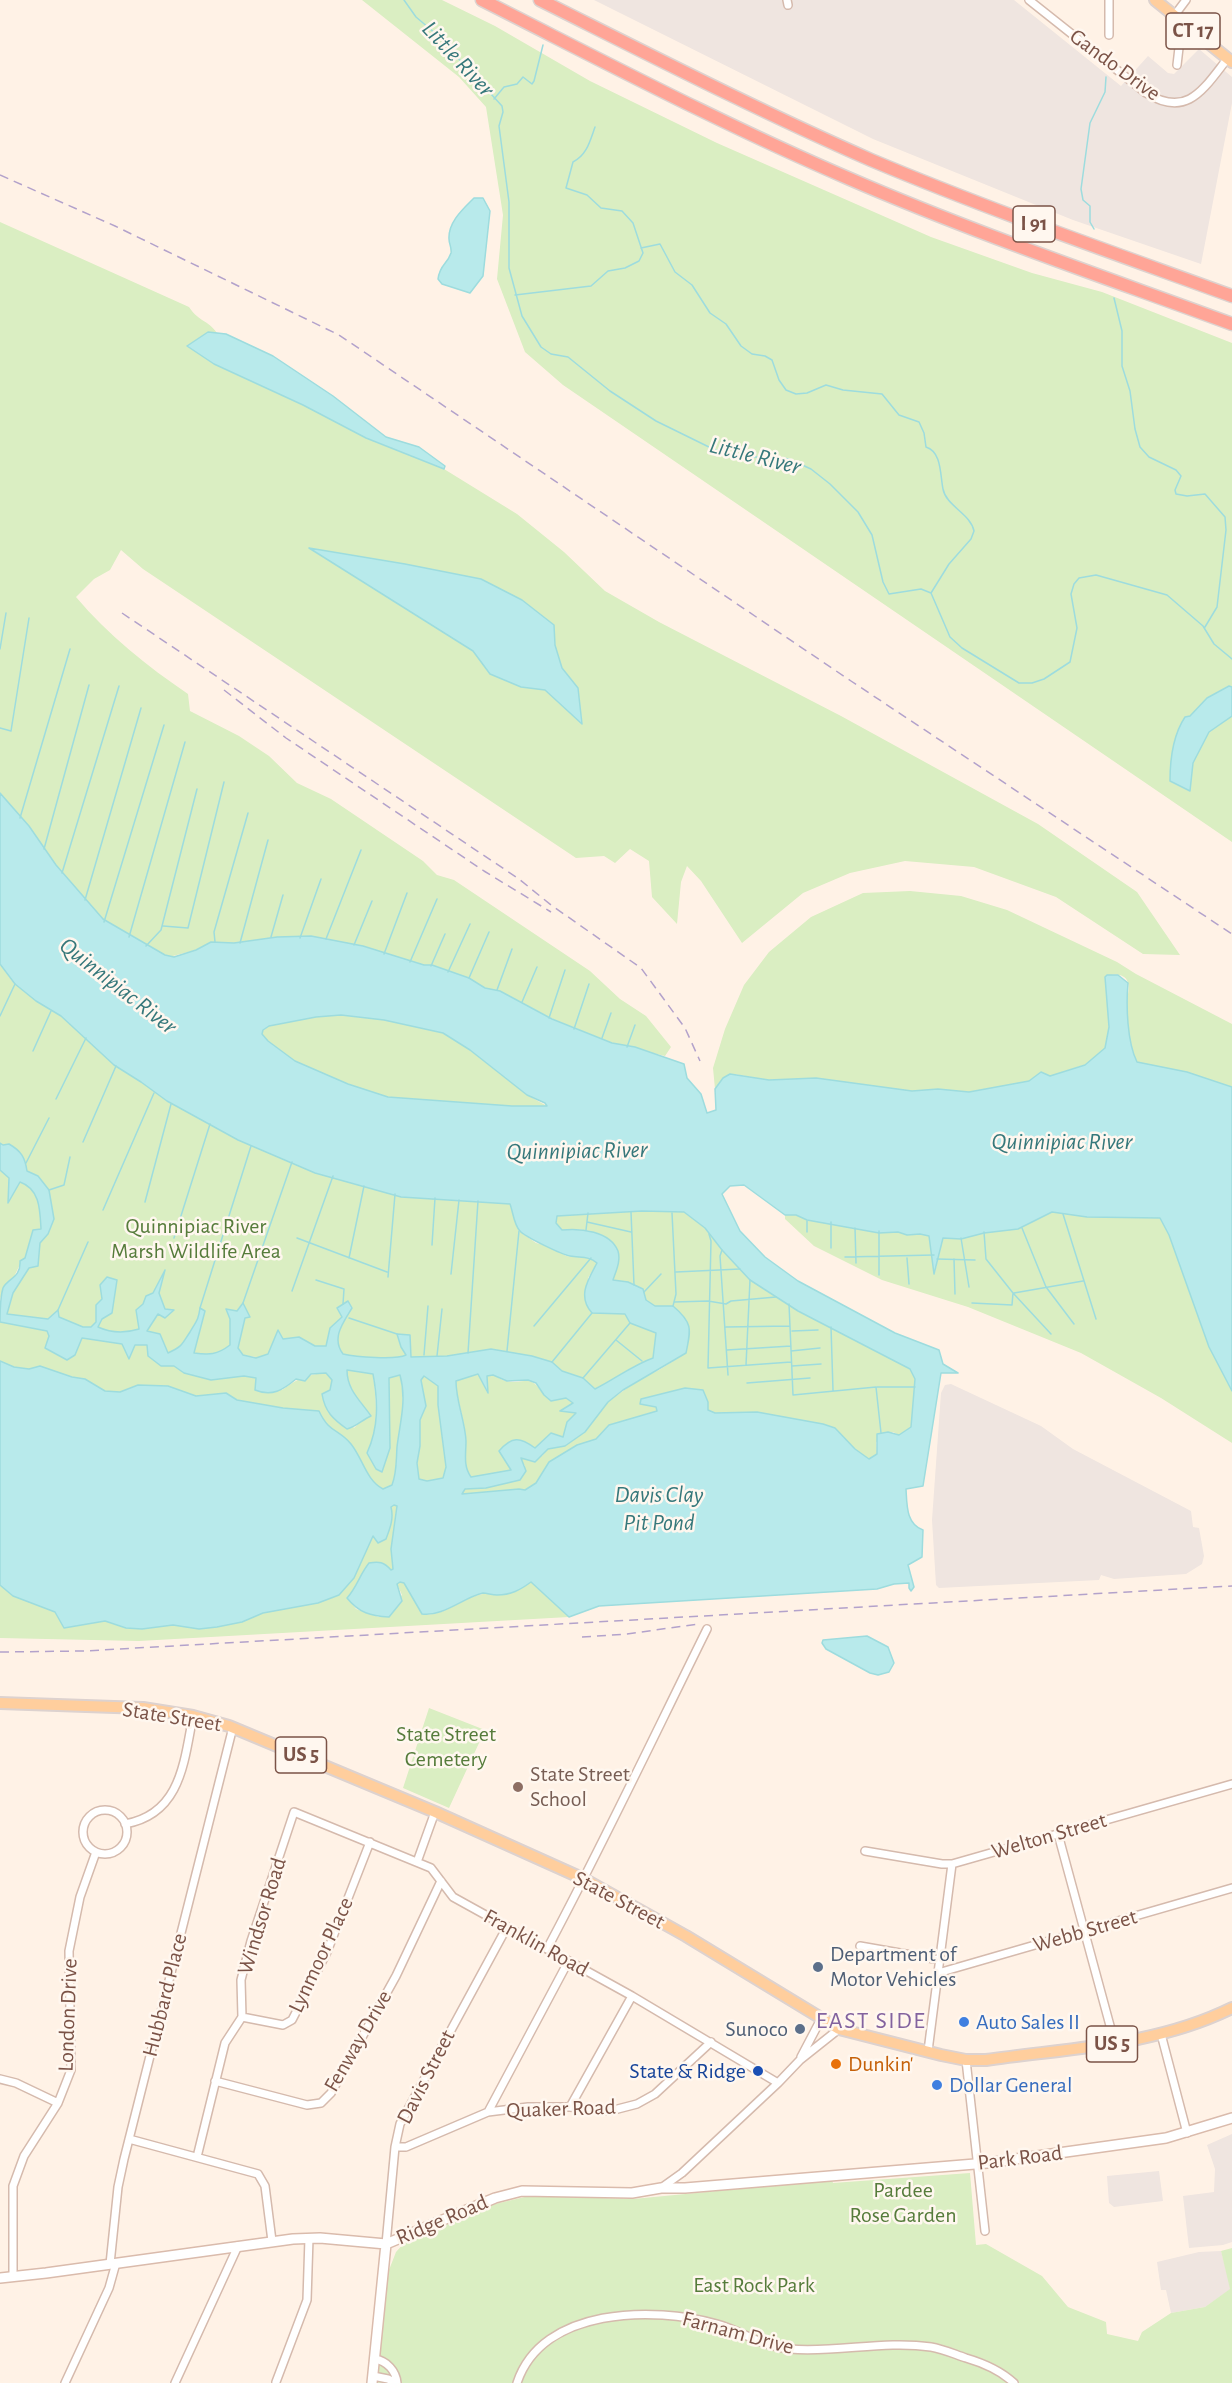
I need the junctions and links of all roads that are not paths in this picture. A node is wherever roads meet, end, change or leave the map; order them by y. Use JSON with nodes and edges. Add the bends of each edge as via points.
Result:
{"nodes":[{"id":1,"x":482,"y":0,"type":"edge"},
{"id":2,"x":540,"y":0,"type":"edge"},
{"id":3,"x":1029,"y":0,"type":"edge"},
{"id":4,"x":1109,"y":0,"type":"edge"},
{"id":5,"x":1155,"y":0,"type":"edge"},
{"id":6,"x":1186,"y":0,"type":"edge"},
{"id":7,"x":1174,"y":16,"type":"junction"},
{"id":8,"x":1187,"y":26,"type":"junction"},
{"id":9,"x":1109,"y":35,"type":"dead end"},
{"id":10,"x":1230,"y":60,"type":"edge"},
{"id":11,"x":1178,"y":66,"type":"dead end"},
{"id":12,"x":1232,"y":296,"type":"edge"},
{"id":13,"x":1232,"y":324,"type":"edge"},
{"id":14,"x":707,"y":1629,"type":"dead end"},
{"id":15,"x":0,"y":1703,"type":"edge"},
{"id":16,"x":193,"y":1716,"type":"junction"},
{"id":17,"x":233,"y":1727,"type":"junction"},
{"id":18,"x":1232,"y":1784,"type":"edge"},
{"id":19,"x":294,"y":1812,"type":"joint"},
{"id":20,"x":435,"y":1812,"type":"junction"},
{"id":21,"x":125,"y":1824,"type":"junction"},
{"id":22,"x":1058,"y":1834,"type":"junction"},
{"id":23,"x":370,"y":1842,"type":"junction"},
{"id":24,"x":865,"y":1851,"type":"dead end"},
{"id":25,"x":96,"y":1852,"type":"junction"},
{"id":26,"x":417,"y":1862,"type":"junction"},
{"id":27,"x":952,"y":1864,"type":"junction"},
{"id":28,"x":584,"y":1879,"type":"junction"},
{"id":29,"x":441,"y":1881,"type":"junction"},
{"id":30,"x":1232,"y":1888,"type":"edge"},
{"id":31,"x":507,"y":1927,"type":"junction"},
{"id":32,"x":1084,"y":1930,"type":"junction"},
{"id":33,"x":860,"y":1946,"type":"dead end"},
{"id":34,"x":547,"y":1949,"type":"junction"},
{"id":35,"x":940,"y":1960,"type":"junction"},
{"id":36,"x":568,"y":1962,"type":"junction"},
{"id":37,"x":938,"y":1973,"type":"junction"},
{"id":38,"x":632,"y":1996,"type":"junction"},
{"id":39,"x":1232,"y":2008,"type":"edge"},
{"id":40,"x":242,"y":2017,"type":"junction"},
{"id":41,"x":821,"y":2019,"type":"junction"},
{"id":42,"x":839,"y":2029,"type":"junction"},
{"id":43,"x":1161,"y":2034,"type":"junction"},
{"id":44,"x":711,"y":2042,"type":"junction"},
{"id":45,"x":1115,"y":2043,"type":"junction"},
{"id":46,"x":928,"y":2051,"type":"junction"},
{"id":47,"x":800,"y":2060,"type":"junction"},
{"id":48,"x":966,"y":2060,"type":"junction"},
{"id":49,"x":0,"y":2079,"type":"edge"},
{"id":50,"x":215,"y":2081,"type":"junction"},
{"id":51,"x":778,"y":2083,"type":"junction"},
{"id":52,"x":58,"y":2103,"type":"junction"},
{"id":53,"x":570,"y":2107,"type":"junction"},
{"id":54,"x":488,"y":2112,"type":"junction"},
{"id":55,"x":1232,"y":2118,"type":"edge"},
{"id":56,"x":1187,"y":2133,"type":"junction"},
{"id":57,"x":129,"y":2139,"type":"junction"},
{"id":58,"x":396,"y":2147,"type":"junction"},
{"id":59,"x":196,"y":2157,"type":"junction"},
{"id":60,"x":979,"y":2164,"type":"junction"},
{"id":61,"x":661,"y":2188,"type":"junction"},
{"id":62,"x":985,"y":2231,"type":"dead end"},
{"id":63,"x":309,"y":2238,"type":"junction"},
{"id":64,"x":272,"y":2241,"type":"junction"},
{"id":65,"x":386,"y":2244,"type":"junction"},
{"id":66,"x":238,"y":2246,"type":"junction"},
{"id":67,"x":113,"y":2264,"type":"junction"},
{"id":68,"x":14,"y":2277,"type":"junction"},
{"id":69,"x":0,"y":2278,"type":"edge"},
{"id":70,"x":0,"y":2284,"type":"edge"},
{"id":71,"x":375,"y":2359,"type":"junction"},
{"id":72,"x":373,"y":2379,"type":"edge"},
{"id":73,"x":276,"y":2382,"type":"edge"},
{"id":74,"x":65,"y":2383,"type":"edge"},
{"id":75,"x":175,"y":2383,"type":"edge"},
{"id":76,"x":397,"y":2383,"type":"edge"},
{"id":77,"x":517,"y":2383,"type":"edge"},
{"id":78,"x":1014,"y":2383,"type":"edge"}],
"edges":[{"from":1,"to":13,"type":"highway","number":"I 91","via":[[712,115],[849,178],[968,227]]},
{"from":2,"to":12,"type":"highway","number":"I 91","via":[[870,159],[984,206]]},
{"from":3,"to":10,"type":"street","name":"Gando Drive","via":[[1161,101],[1178,103],[1197,96]]},
{"from":4,"to":9,"type":"street"},
{"from":5,"to":7,"type":"main road","number":"CT 17"},
{"from":6,"to":7,"type":"street"},
{"from":7,"to":8,"type":"main road","number":"CT 17"},
{"from":8,"to":10,"type":"main road","number":"CT 17"},
{"from":8,"to":11,"type":"street","via":[[1180,39]]},
{"from":14,"to":28,"type":"street"},
{"from":15,"to":16,"type":"main road","name":"State Street","number":"US 5","via":[[144,1708]]},
{"from":16,"to":17,"type":"main road","name":"State Street","number":"US 5"},
{"from":16,"to":21,"type":"street","via":[[182,1769],[172,1794],[157,1812]]},
{"from":17,"to":20,"type":"main road","name":"State Street","number":"US 5"},
{"from":17,"to":57,"type":"street","name":"Hubbard Place"},
{"from":18,"to":22,"type":"street","name":"Welton Street"},
{"from":19,"to":23,"type":"street","name":"Franklin Road"},
{"from":19,"to":40,"type":"street","name":"Windsor Road","via":[[241,1980]]},
{"from":20,"to":26,"type":"street"},
{"from":20,"to":28,"type":"main road","name":"State Street","number":"US 5"},
{"from":21,"to":25,"type":"street","via":[[126,1837],[119,1848],[108,1853]]},
{"from":21,"to":25,"type":"street","via":[[110,1811],[90,1816],[83,1835]]},
{"from":22,"to":27,"type":"street","name":"Welton Street"},
{"from":22,"to":32,"type":"street"},
{"from":23,"to":26,"type":"street","name":"Franklin Road"},
{"from":23,"to":40,"type":"street","name":"Lynmoor Place","via":[[327,1952],[292,2020],[283,2025]]},
{"from":24,"to":27,"type":"street","name":"Welton Street"},
{"from":25,"to":52,"type":"street","name":"London Drive","via":[[80,1896],[69,1951],[71,2070]]},
{"from":26,"to":29,"type":"street","name":"Franklin Road","via":[[435,1871]]},
{"from":27,"to":35,"type":"street"},
{"from":28,"to":34,"type":"street"},
{"from":28,"to":41,"type":"main road","name":"State Street","number":"US 5"},
{"from":29,"to":31,"type":"street","name":"Franklin Road","via":[[453,1897]]},
{"from":29,"to":50,"type":"street","name":"Fenway Drive","via":[[396,1976],[331,2093],[321,2103],[308,2105]]},
{"from":30,"to":32,"type":"street","name":"Webb Street"},
{"from":31,"to":34,"type":"street","name":"Franklin Road"},
{"from":31,"to":58,"type":"street","name":"Davis Street","via":[[407,2109]]},
{"from":32,"to":37,"type":"street","name":"Webb Street"},
{"from":32,"to":45,"type":"street"},
{"from":33,"to":35,"type":"street"},
{"from":34,"to":36,"type":"street","name":"Franklin Road"},
{"from":35,"to":37,"type":"street"},
{"from":36,"to":38,"type":"street","name":"Franklin Road"},
{"from":36,"to":54,"type":"street"},
{"from":37,"to":46,"type":"street"},
{"from":38,"to":44,"type":"street","name":"Franklin Road"},
{"from":38,"to":53,"type":"street"},
{"from":39,"to":43,"type":"main road","name":"State Street","number":"US 5"},
{"from":40,"to":50,"type":"street","via":[[225,2043]]},
{"from":41,"to":42,"type":"main road","name":"State Street","number":"US 5"},
{"from":41,"to":47,"type":"street","name":"Ridge Road"},
{"from":42,"to":46,"type":"main road","name":"State Street","number":"US 5"},
{"from":42,"to":47,"type":"street","name":"Ridge Road"},
{"from":43,"to":45,"type":"main road","name":"State Street","number":"US 5"},
{"from":43,"to":56,"type":"street"},
{"from":44,"to":51,"type":"street","name":"Franklin Road"},
{"from":44,"to":53,"type":"street","name":"Quaker Road","via":[[655,2094],[637,2104],[610,2111]]},
{"from":45,"to":48,"type":"main road","name":"State Street","number":"US 5"},
{"from":46,"to":48,"type":"main road","name":"State Street","number":"US 5"},
{"from":47,"to":51,"type":"street","name":"Ridge Road"},
{"from":48,"to":60,"type":"street"},
{"from":49,"to":52,"type":"street"},
{"from":50,"to":59,"type":"street"},
{"from":51,"to":61,"type":"street","name":"Ridge Road"},
{"from":52,"to":68,"type":"street","name":"London Drive","via":[[29,2146],[16,2176],[12,2200]]},
{"from":53,"to":54,"type":"street","name":"Quaker Road"},
{"from":54,"to":58,"type":"street","name":"Quaker Road","via":[[406,2147]]},
{"from":55,"to":56,"type":"main road","name":"Park Road"},
{"from":56,"to":60,"type":"main road","name":"Park Road"},
{"from":57,"to":59,"type":"street"},
{"from":57,"to":67,"type":"street","name":"Hubbard Place","via":[[118,2187]]},
{"from":58,"to":65,"type":"street","name":"Davis Street"},
{"from":59,"to":64,"type":"street","via":[[261,2176]]},
{"from":60,"to":61,"type":"main road","name":"Park Road"},
{"from":60,"to":62,"type":"street"},
{"from":61,"to":65,"type":"main road","name":"Ridge Road","via":[[632,2193],[545,2189],[513,2193]]},
{"from":63,"to":64,"type":"main road","name":"Ridge Road"},
{"from":63,"to":65,"type":"main road","name":"Ridge Road"},
{"from":63,"to":73,"type":"street","via":[[307,2300]]},
{"from":64,"to":66,"type":"main road","name":"Ridge Road"},
{"from":65,"to":71,"type":"main road","name":"Davis Street"},
{"from":66,"to":67,"type":"main road","name":"Ridge Road"},
{"from":66,"to":75,"type":"street"},
{"from":67,"to":68,"type":"main road","name":"Ridge Road"},
{"from":67,"to":74,"type":"street","name":"Hubbard Place","via":[[109,2288]]},
{"from":68,"to":69,"type":"main road","name":"Ridge Road"},
{"from":69,"to":70,"type":"street"},
{"from":71,"to":72,"type":"main road","name":"Davis Street"},
{"from":71,"to":76,"type":"street","via":[[389,2366]]},
{"from":72,"to":76,"type":"street"},
{"from":77,"to":78,"type":"street","name":"Farnam Drive","via":[[537,2350],[569,2328],[597,2320],[656,2314],[715,2323],[783,2349],[932,2347],[983,2363]]}]}
